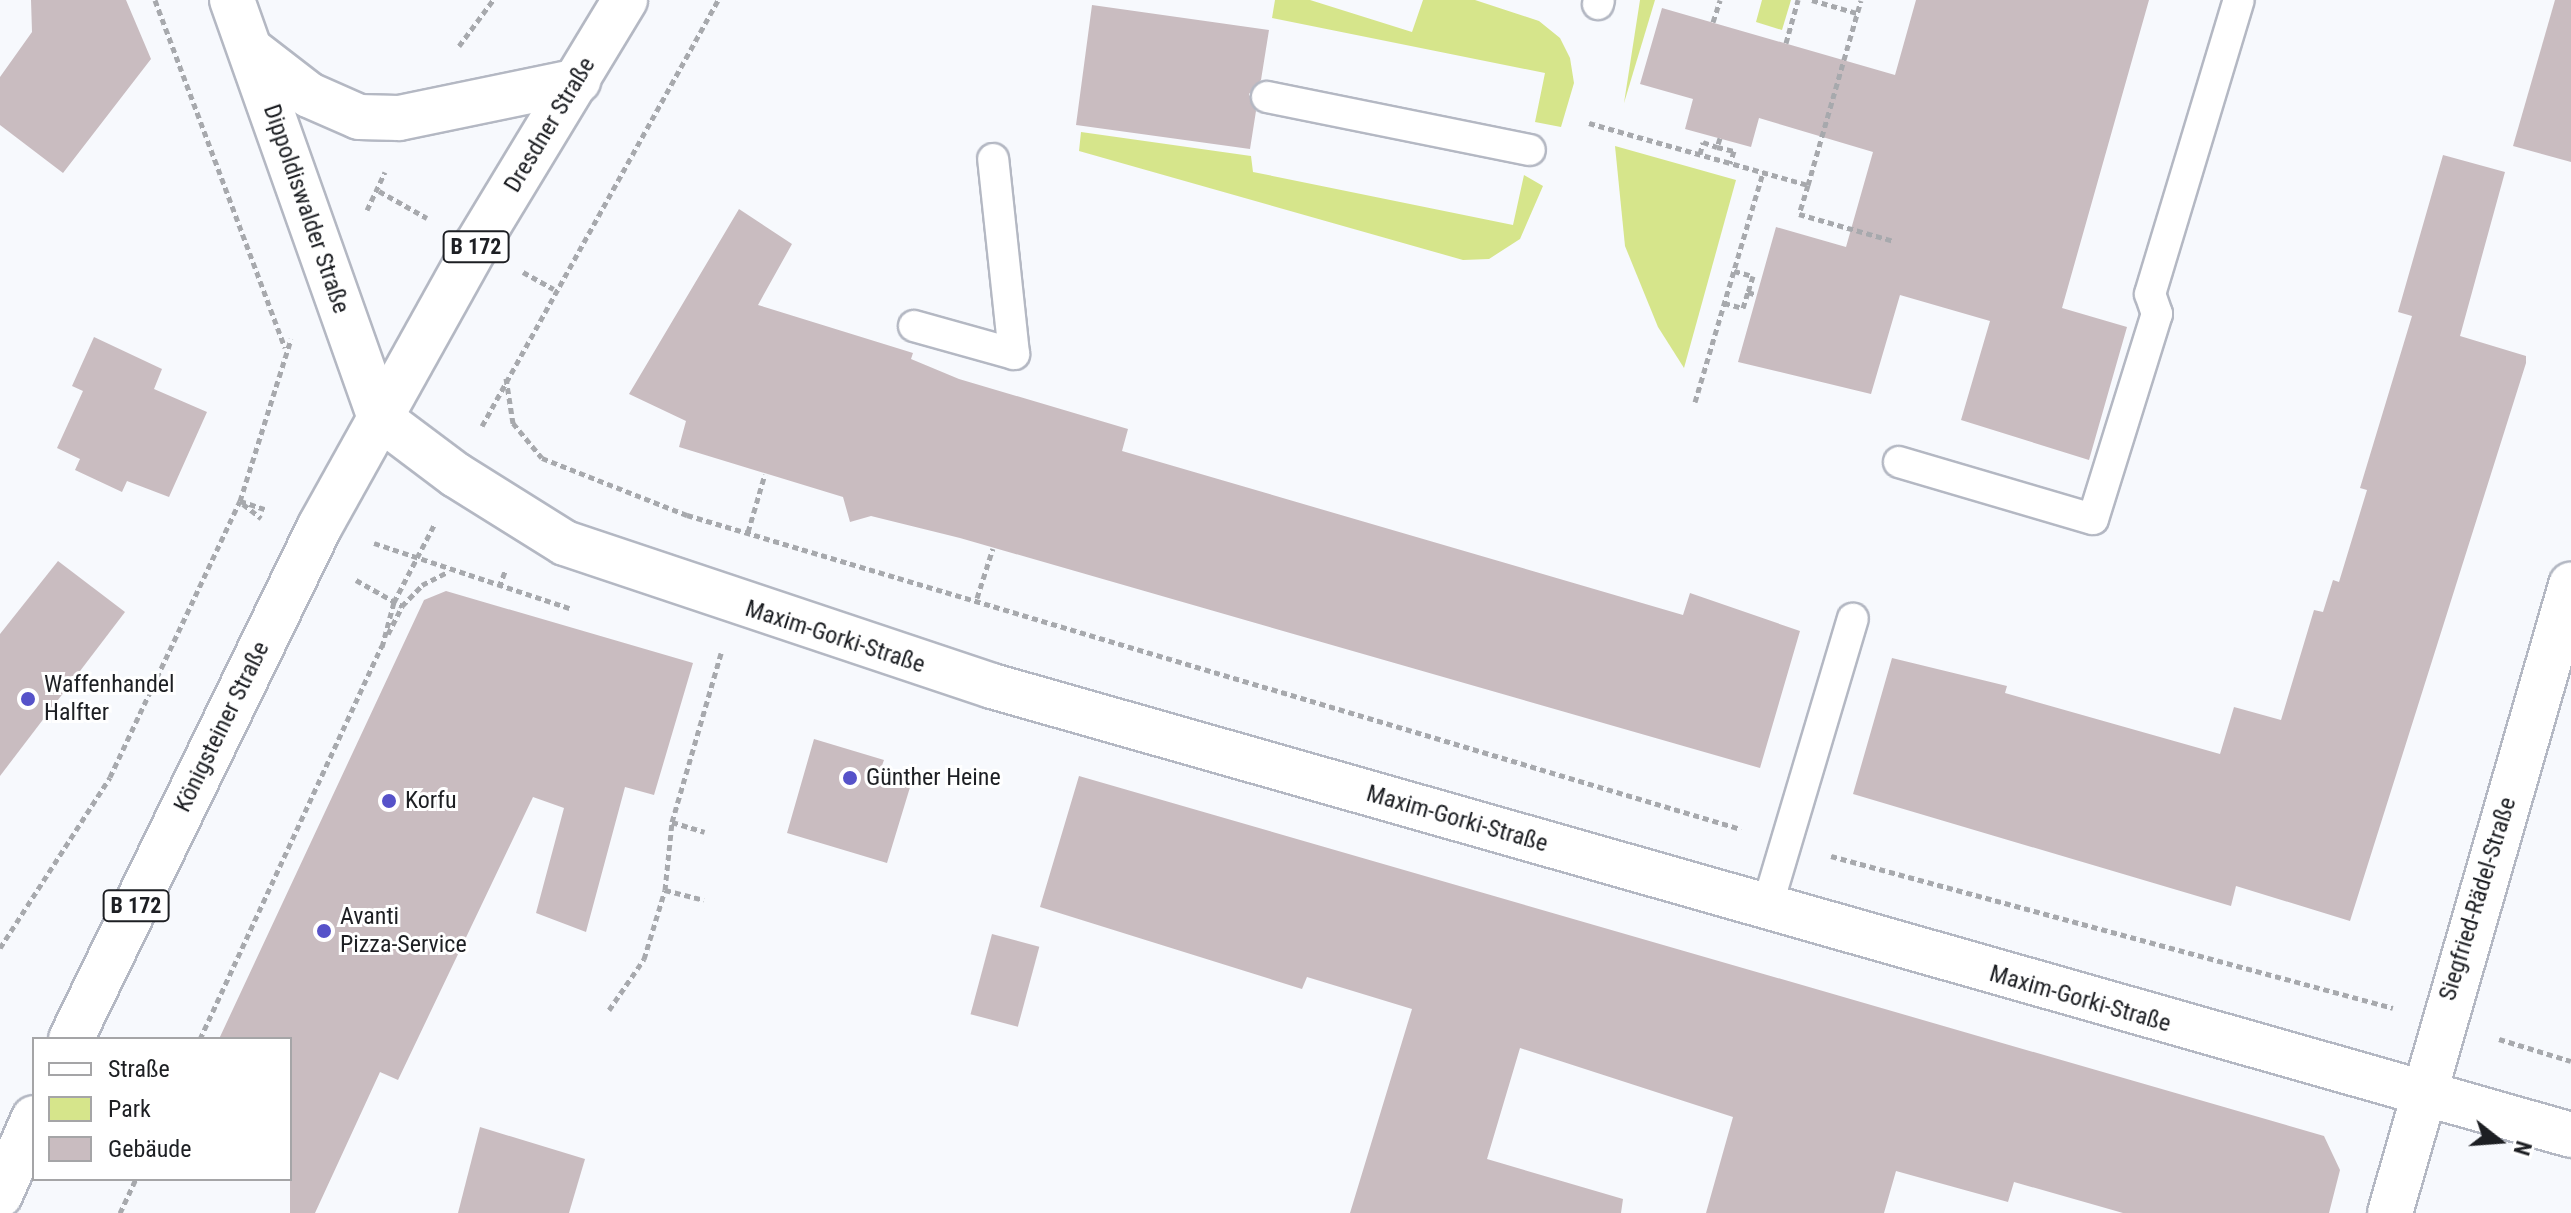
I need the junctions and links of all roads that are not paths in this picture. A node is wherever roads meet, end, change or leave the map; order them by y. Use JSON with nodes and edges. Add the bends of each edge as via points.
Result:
{"nodes":[{"id":1,"x":232,"y":0,"type":"edge"},
{"id":2,"x":625,"y":0,"type":"edge"},
{"id":3,"x":2239,"y":0,"type":"edge"},
{"id":4,"x":252,"y":51,"type":"junction"},
{"id":5,"x":578,"y":81,"type":"junction"},
{"id":6,"x":1267,"y":97,"type":"dead end"},
{"id":7,"x":1530,"y":150,"type":"dead end"},
{"id":8,"x":993,"y":159,"type":"dead end"},
{"id":9,"x":914,"y":326,"type":"dead end"},
{"id":10,"x":380,"y":418,"type":"junction"},
{"id":11,"x":1899,"y":462,"type":"dead end"},
{"id":12,"x":2571,"y":585,"type":"edge"},
{"id":13,"x":1853,"y":619,"type":"dead end"},
{"id":14,"x":1766,"y":910,"type":"junction"},
{"id":15,"x":72,"y":1037,"type":"edge"},
{"id":16,"x":2422,"y":1091,"type":"junction"},
{"id":17,"x":32,"y":1123,"type":"edge"},
{"id":18,"x":2571,"y":1135,"type":"edge"},
{"id":19,"x":0,"y":1195,"type":"edge"},
{"id":20,"x":2390,"y":1213,"type":"edge"}],
"edges":[{"from":1,"to":4,"type":"main road","name":"Dippoldiswalder Straße"},
{"from":2,"to":5,"type":"main road","name":"Dresdner Straße","number":"B 172"},
{"from":3,"to":11,"type":"lane","via":[[2150,294],[2157,314],[2093,519]]},
{"from":4,"to":5,"type":"main road","via":[[309,95],[359,117],[399,118]]},
{"from":4,"to":10,"type":"main road","name":"Dippoldiswalder Straße"},
{"from":5,"to":10,"type":"main road","name":"Dresdner Straße","number":"B 172"},
{"from":6,"to":7,"type":"lane"},
{"from":8,"to":9,"type":"lane","via":[[1014,354]]},
{"from":10,"to":14,"type":"main road","name":"Maxim-Gorki-Straße","via":[[456,475],[565,543],[683,588],[963,678]]},
{"from":10,"to":15,"type":"main road","name":"Königsteiner Straße","number":"B 172","via":[[306,552]]},
{"from":12,"to":16,"type":"main road","name":"Siegfried-Rädel-Straße"},
{"from":13,"to":14,"type":"lane"},
{"from":14,"to":16,"type":"main road","name":"Maxim-Gorki-Straße"},
{"from":16,"to":18,"type":"main road","name":"Maxim-Gorki-Straße"},
{"from":16,"to":20,"type":"main road","name":"Siegfried-Rädel-Straße"},
{"from":17,"to":19,"type":"main road"}]}
